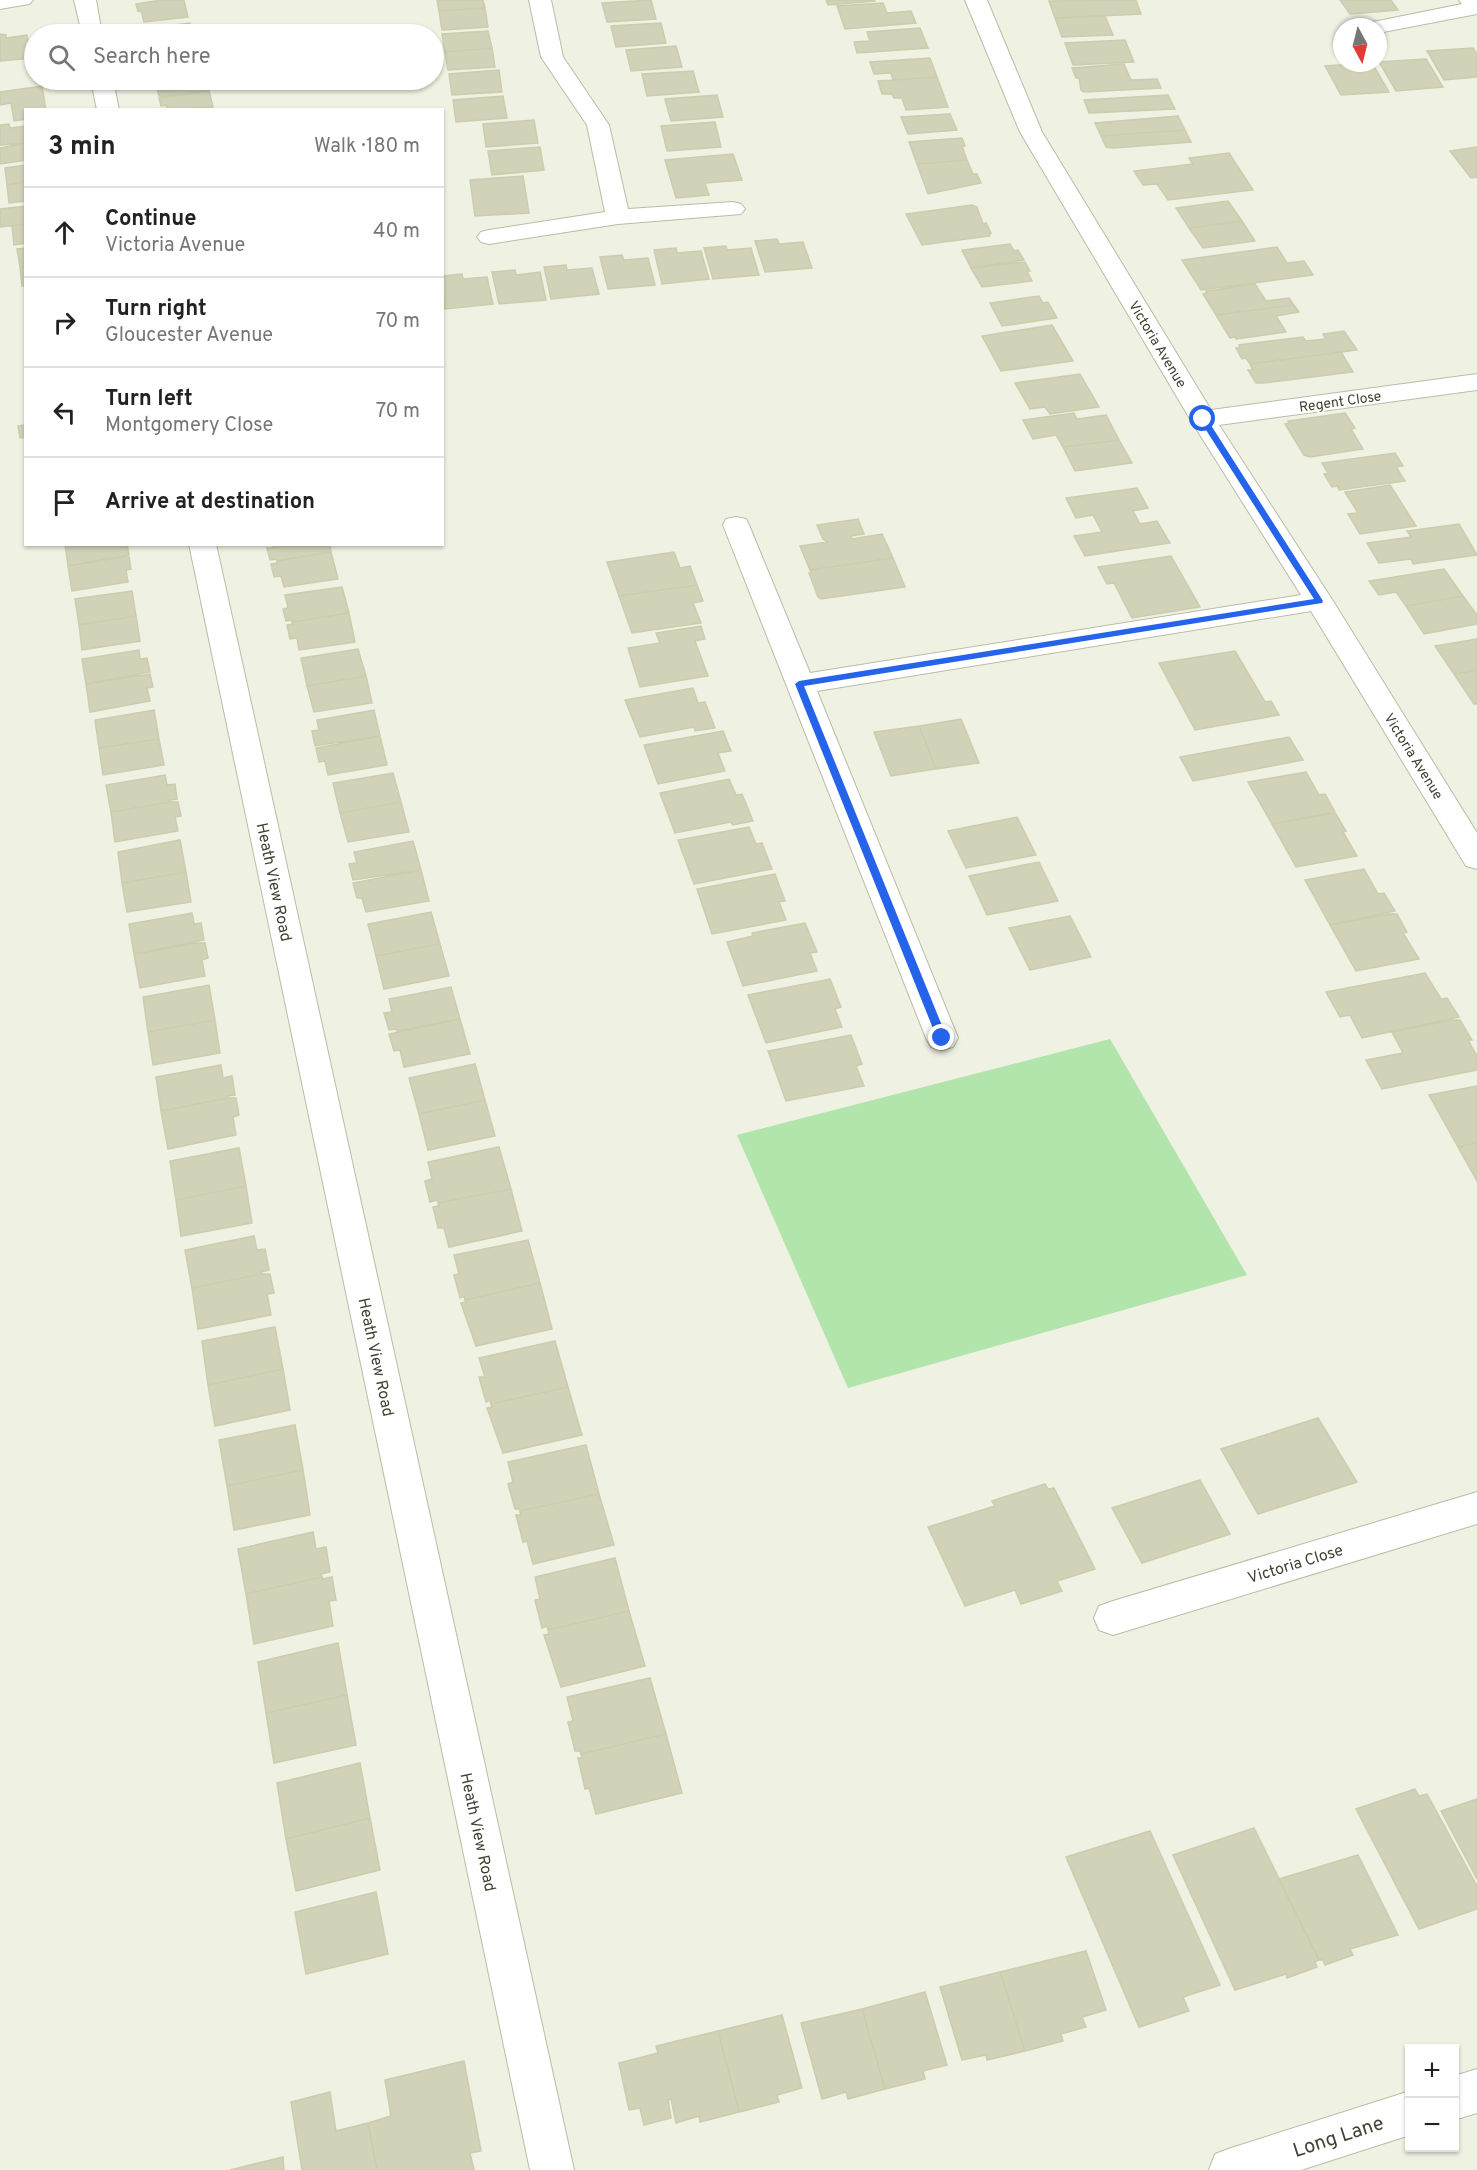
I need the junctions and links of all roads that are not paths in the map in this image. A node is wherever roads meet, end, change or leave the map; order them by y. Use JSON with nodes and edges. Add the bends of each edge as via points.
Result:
{"nodes":[{"id":1,"x":22,"y":0,"type":"edge"},
{"id":2,"x":85,"y":0,"type":"edge"},
{"id":3,"x":540,"y":0,"type":"edge"},
{"id":4,"x":976,"y":0,"type":"edge"},
{"id":5,"x":1470,"y":0,"type":"edge"},
{"id":6,"x":0,"y":3,"type":"edge"},
{"id":7,"x":90,"y":24,"type":"edge"},
{"id":8,"x":1387,"y":25,"type":"edge"},
{"id":9,"x":104,"y":90,"type":"edge"},
{"id":10,"x":108,"y":108,"type":"edge"},
{"id":11,"x":733,"y":209,"type":"dead end"},
{"id":12,"x":618,"y":217,"type":"junction"},
{"id":13,"x":489,"y":237,"type":"dead end"},
{"id":14,"x":1477,"y":382,"type":"edge"},
{"id":15,"x":1203,"y":419,"type":"junction"},
{"id":16,"x":736,"y":525,"type":"dead end"},
{"id":17,"x":202,"y":546,"type":"edge"},
{"id":18,"x":1319,"y":601,"type":"junction"},
{"id":19,"x":799,"y":684,"type":"junction"},
{"id":20,"x":1477,"y":858,"type":"edge"},
{"id":21,"x":942,"y":1038,"type":"dead end"},
{"id":22,"x":1477,"y":1508,"type":"edge"},
{"id":23,"x":1113,"y":1618,"type":"dead end"},
{"id":24,"x":1477,"y":2091,"type":"edge"},
{"id":25,"x":1459,"y":2097,"type":"edge"},
{"id":26,"x":1405,"y":2115,"type":"edge"},
{"id":27,"x":552,"y":2170,"type":"edge"},
{"id":28,"x":1231,"y":2170,"type":"edge"}],
"edges":[{"from":1,"to":6,"type":"street"},
{"from":2,"to":7,"type":"street"},
{"from":3,"to":12,"type":"street","via":[[552,57],[598,125]]},
{"from":4,"to":15,"type":"street","name":"Victoria Avenue","via":[[1031,132]]},
{"from":5,"to":8,"type":"street","via":[[1475,8]]},
{"from":9,"to":10,"type":"street"},
{"from":11,"to":12,"type":"street"},
{"from":12,"to":13,"type":"street"},
{"from":14,"to":15,"type":"street","name":"Regent Close"},
{"from":15,"to":18,"type":"street","name":"Victoria Avenue"},
{"from":16,"to":19,"type":"street"},
{"from":17,"to":27,"type":"street","name":"Heath View Road"},
{"from":18,"to":19,"type":"street"},
{"from":18,"to":20,"type":"street","name":"Victoria Avenue"},
{"from":19,"to":21,"type":"street"},
{"from":22,"to":23,"type":"street","name":"Victoria Close"},
{"from":24,"to":25,"type":"street"},
{"from":26,"to":28,"type":"street","name":"Long Lane"}]}
